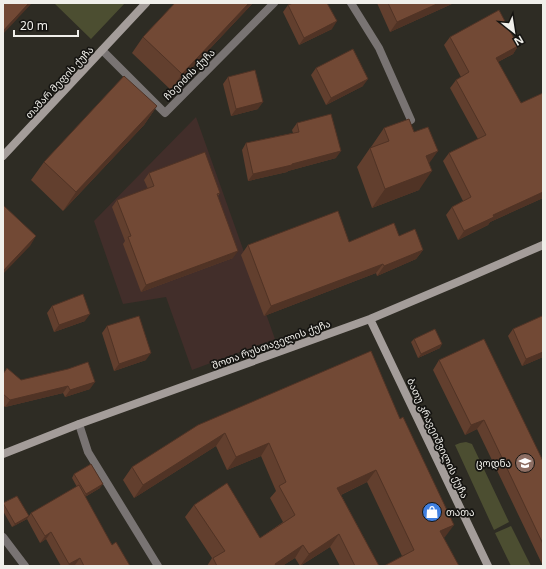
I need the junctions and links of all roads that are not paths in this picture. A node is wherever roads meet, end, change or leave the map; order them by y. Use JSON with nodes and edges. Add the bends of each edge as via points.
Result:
{"nodes":[{"id":1,"x":146,"y":3,"type":"edge"},
{"id":2,"x":274,"y":3,"type":"edge"},
{"id":3,"x":351,"y":3,"type":"edge"},
{"id":4,"x":102,"y":50,"type":"junction"},
{"id":5,"x":411,"y":120,"type":"edge"},
{"id":6,"x":3,"y":156,"type":"edge"},
{"id":7,"x":543,"y":244,"type":"edge"},
{"id":8,"x":370,"y":319,"type":"junction"},
{"id":9,"x":79,"y":424,"type":"junction"},
{"id":10,"x":3,"y":454,"type":"edge"},
{"id":11,"x":3,"y":537,"type":"edge"},
{"id":12,"x":25,"y":566,"type":"edge"},
{"id":13,"x":158,"y":566,"type":"edge"},
{"id":14,"x":488,"y":566,"type":"edge"}],
"edges":[{"from":1,"to":4,"type":"main road","name":"თამარ მეფის ქუჩა"},
{"from":2,"to":4,"type":"street","name":"ჩხეიძის ქუჩა","via":[[165,114]]},
{"from":3,"to":5,"type":"street","via":[[379,48]]},
{"from":4,"to":6,"type":"main road","name":"თამარ მეფის ქუჩა"},
{"from":7,"to":8,"type":"main road","name":"შოთა რუსთაველის ქუჩა"},
{"from":8,"to":9,"type":"main road","name":"შოთა რუსთაველის ქუჩა"},
{"from":8,"to":14,"type":"main road","name":"ბათუ კრავეიშვილის ქუჩა"},
{"from":9,"to":10,"type":"main road","name":"შოთა რუსთაველის ქუჩა"},
{"from":9,"to":13,"type":"street","via":[[88,452]]},
{"from":11,"to":12,"type":"street"}]}
